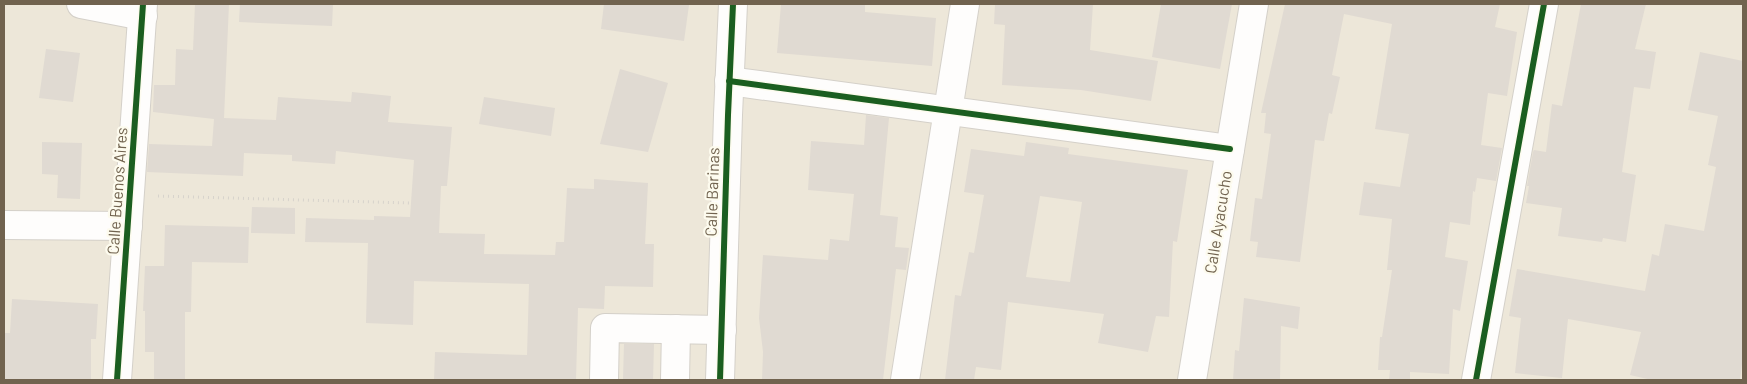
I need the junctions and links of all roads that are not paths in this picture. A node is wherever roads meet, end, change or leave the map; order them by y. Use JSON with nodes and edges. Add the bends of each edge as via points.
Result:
{"nodes":[{"id":1,"x":81,"y":4,"type":"edge"},
{"id":2,"x":733,"y":4,"type":"edge"},
{"id":3,"x":965,"y":4,"type":"edge"},
{"id":4,"x":1254,"y":4,"type":"edge"},
{"id":5,"x":1544,"y":4,"type":"edge"},
{"id":6,"x":143,"y":10,"type":"edge"},
{"id":7,"x":729,"y":81,"type":"junction"},
{"id":8,"x":948,"y":111,"type":"junction"},
{"id":9,"x":1230,"y":149,"type":"junction"},
{"id":10,"x":4,"y":225,"type":"edge"},
{"id":11,"x":128,"y":226,"type":"junction"},
{"id":12,"x":676,"y":329,"type":"junction"},
{"id":13,"x":722,"y":330,"type":"junction"},
{"id":14,"x":117,"y":380,"type":"edge"},
{"id":15,"x":604,"y":380,"type":"edge"},
{"id":16,"x":675,"y":380,"type":"edge"},
{"id":17,"x":720,"y":380,"type":"edge"},
{"id":18,"x":905,"y":380,"type":"edge"},
{"id":19,"x":1192,"y":380,"type":"edge"},
{"id":20,"x":1476,"y":380,"type":"edge"}],
"edges":[{"from":1,"to":6,"type":"street"},
{"from":2,"to":7,"type":"street","name":"Calle Barinas"},
{"from":3,"to":8,"type":"street"},
{"from":4,"to":9,"type":"street","name":"Calle Ayacucho"},
{"from":5,"to":20,"type":"street"},
{"from":6,"to":11,"type":"street","name":"Calle Buenos Aires"},
{"from":7,"to":8,"type":"street"},
{"from":7,"to":13,"type":"street","name":"Calle Barinas"},
{"from":8,"to":9,"type":"street"},
{"from":8,"to":18,"type":"street"},
{"from":9,"to":19,"type":"street","name":"Calle Ayacucho"},
{"from":10,"to":11,"type":"street"},
{"from":11,"to":14,"type":"street","name":"Calle Buenos Aires"},
{"from":12,"to":13,"type":"street"},
{"from":12,"to":15,"type":"street","via":[[605,328]]},
{"from":12,"to":16,"type":"street"},
{"from":13,"to":17,"type":"street","name":"Calle Barinas"}]}
